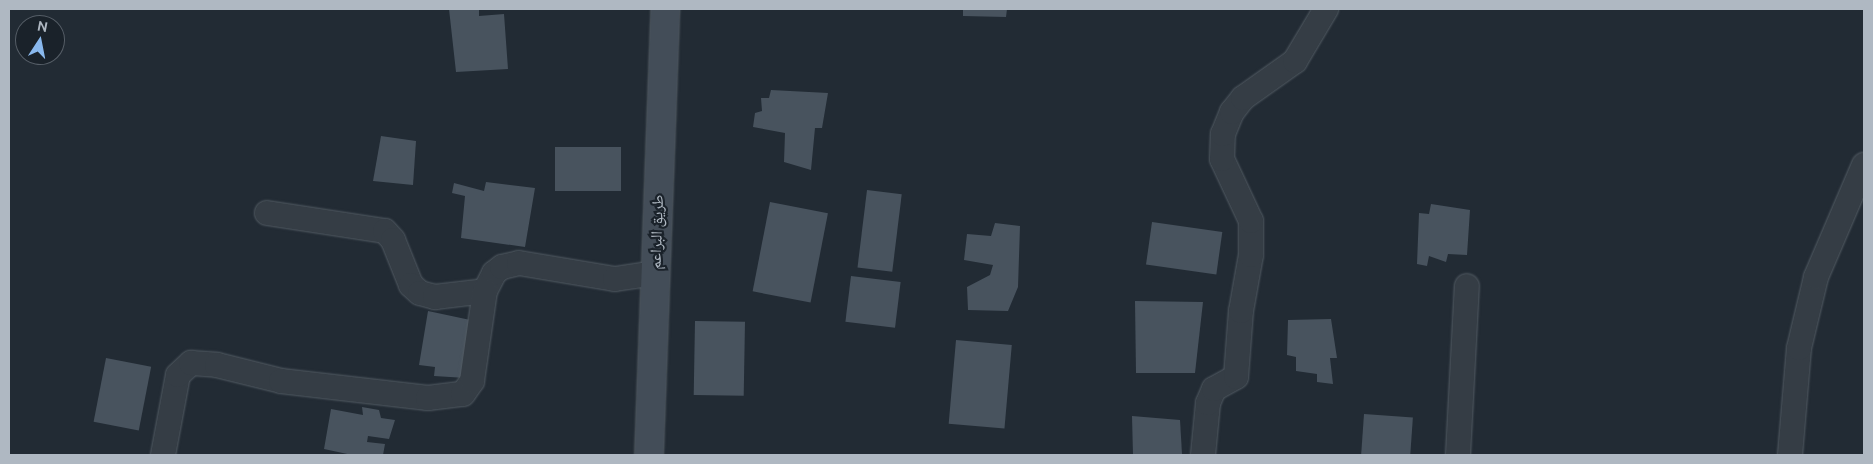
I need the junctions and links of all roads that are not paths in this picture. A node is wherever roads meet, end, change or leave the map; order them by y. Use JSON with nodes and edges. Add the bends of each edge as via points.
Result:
{"nodes":[{"id":1,"x":665,"y":9,"type":"edge"},
{"id":2,"x":1326,"y":9,"type":"edge"},
{"id":3,"x":1864,"y":165,"type":"edge"},
{"id":4,"x":266,"y":213,"type":"dead end"},
{"id":5,"x":655,"y":273,"type":"junction"},
{"id":6,"x":1467,"y":286,"type":"dead end"},
{"id":7,"x":485,"y":291,"type":"junction"},
{"id":8,"x":163,"y":455,"type":"edge"},
{"id":9,"x":649,"y":455,"type":"edge"},
{"id":10,"x":1203,"y":455,"type":"edge"},
{"id":11,"x":1458,"y":455,"type":"edge"},
{"id":12,"x":1790,"y":455,"type":"edge"}],
"edges":[{"from":1,"to":5,"type":"street","name":"طريق البراعم"},
{"from":2,"to":10,"type":"street","via":[[1295,61],[1242,98],[1223,134],[1222,159],[1251,221],[1251,255],[1241,311],[1236,377],[1214,389],[1208,403]]},
{"from":3,"to":12,"type":"street","via":[[1816,277],[1799,348]]},
{"from":4,"to":7,"type":"street","via":[[385,231],[393,240],[411,285],[420,294],[452,297]]},
{"from":5,"to":7,"type":"street","via":[[607,278],[519,264],[502,267],[494,273]]},
{"from":5,"to":9,"type":"street","name":"طريق البراعم"},
{"from":6,"to":11,"type":"street"},
{"from":7,"to":8,"type":"street","via":[[472,380],[463,394],[428,398],[408,396],[280,381],[217,365],[191,363],[178,375]]}]}
